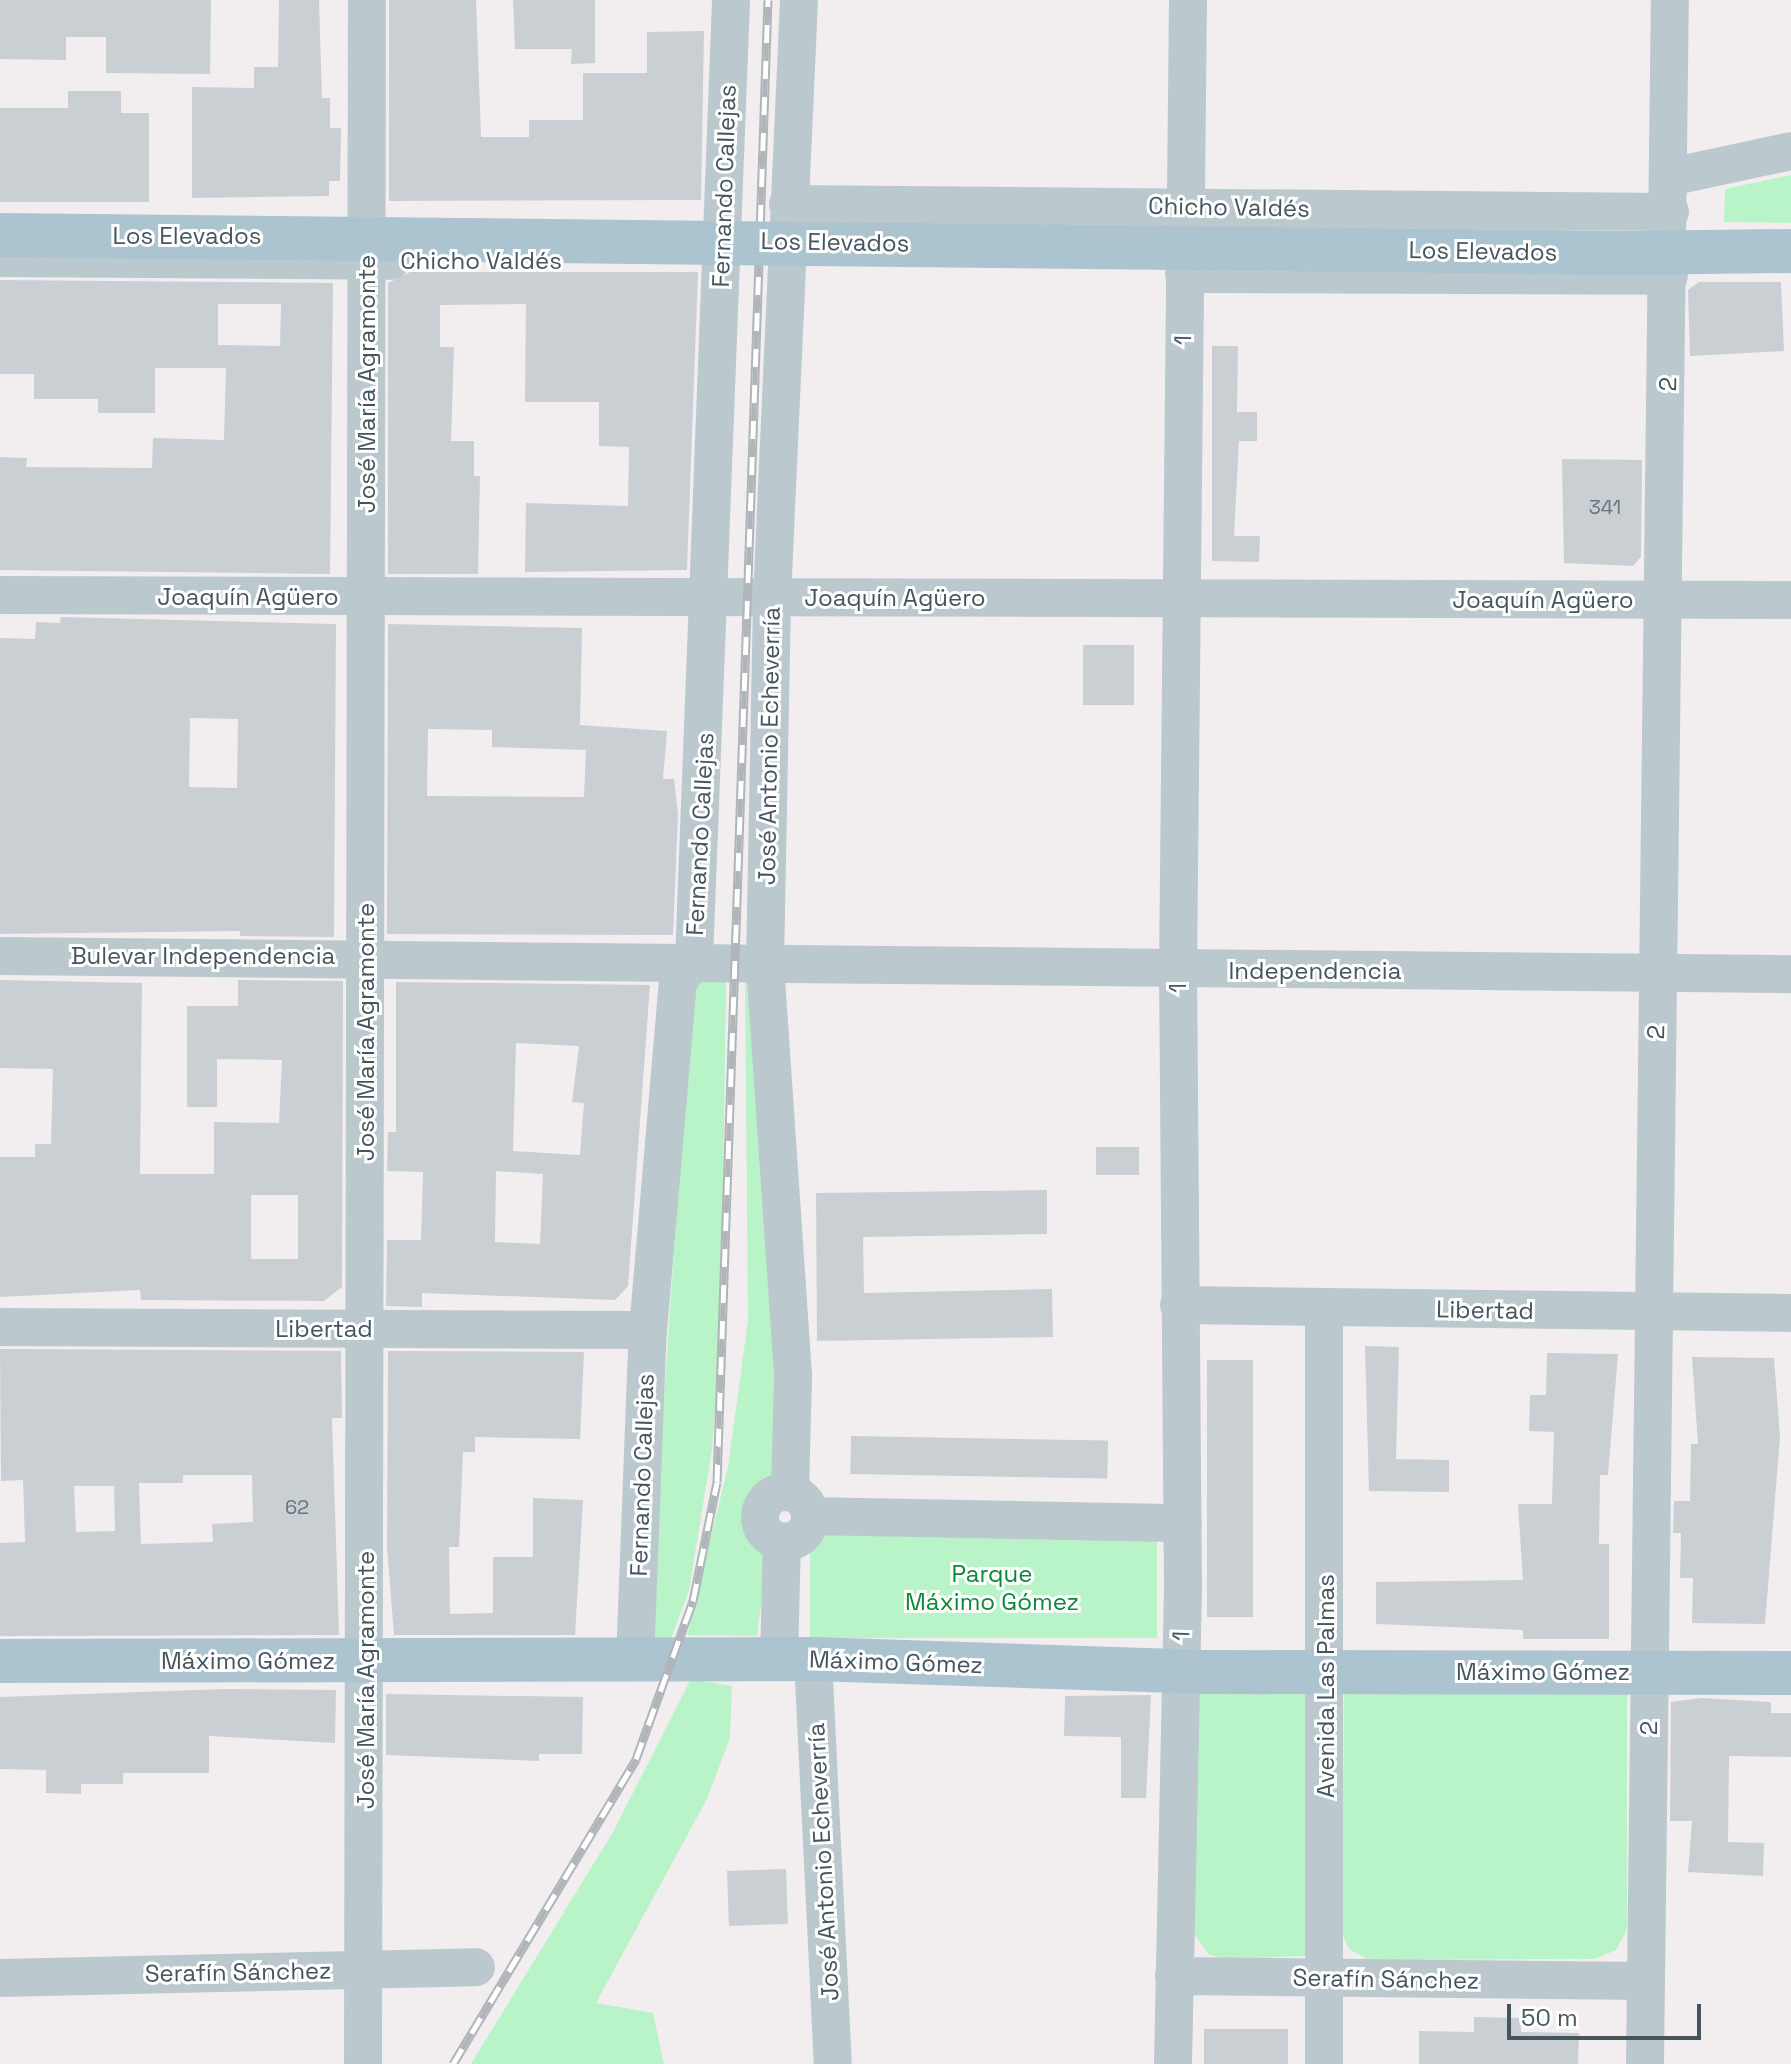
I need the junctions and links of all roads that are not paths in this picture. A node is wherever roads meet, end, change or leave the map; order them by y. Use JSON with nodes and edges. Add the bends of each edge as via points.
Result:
{"nodes":[{"id":1,"x":367,"y":0,"type":"edge"},
{"id":2,"x":731,"y":0,"type":"edge"},
{"id":3,"x":799,"y":0,"type":"edge"},
{"id":4,"x":1188,"y":0,"type":"edge"},
{"id":5,"x":1670,"y":0,"type":"edge"},
{"id":6,"x":1791,"y":151,"type":"edge"},
{"id":7,"x":788,"y":204,"type":"junction"},
{"id":8,"x":1186,"y":207,"type":"junction"},
{"id":9,"x":1670,"y":229,"type":"junction"},
{"id":10,"x":0,"y":235,"type":"edge"},
{"id":11,"x":1791,"y":251,"type":"edge"},
{"id":12,"x":0,"y":258,"type":"edge"},
{"id":13,"x":367,"y":261,"type":"junction"},
{"id":14,"x":722,"y":262,"type":"junction"},
{"id":15,"x":1184,"y":274,"type":"junction"},
{"id":16,"x":0,"y":595,"type":"edge"},
{"id":17,"x":367,"y":598,"type":"junction"},
{"id":18,"x":710,"y":598,"type":"junction"},
{"id":19,"x":772,"y":598,"type":"junction"},
{"id":20,"x":1180,"y":598,"type":"junction"},
{"id":21,"x":1666,"y":600,"type":"junction"},
{"id":22,"x":1791,"y":600,"type":"edge"},
{"id":23,"x":366,"y":955,"type":"junction"},
{"id":24,"x":0,"y":956,"type":"edge"},
{"id":25,"x":694,"y":960,"type":"junction"},
{"id":26,"x":765,"y":964,"type":"junction"},
{"id":27,"x":1178,"y":970,"type":"junction"},
{"id":28,"x":1658,"y":974,"type":"junction"},
{"id":29,"x":1791,"y":974,"type":"edge"},
{"id":30,"x":1179,"y":1305,"type":"junction"},
{"id":31,"x":1324,"y":1308,"type":"junction"},
{"id":32,"x":1649,"y":1312,"type":"junction"},
{"id":33,"x":1791,"y":1313,"type":"edge"},
{"id":34,"x":0,"y":1327,"type":"edge"},
{"id":35,"x":366,"y":1329,"type":"junction"},
{"id":36,"x":648,"y":1330,"type":"junction"},
{"id":37,"x":800,"y":1504,"type":"junction"},
{"id":38,"x":1183,"y":1523,"type":"junction"},
{"id":39,"x":366,"y":1660,"type":"junction"},
{"id":40,"x":796,"y":1660,"type":"junction"},
{"id":41,"x":0,"y":1661,"type":"edge"},
{"id":42,"x":635,"y":1661,"type":"junction"},
{"id":43,"x":1180,"y":1670,"type":"junction"},
{"id":44,"x":1328,"y":1672,"type":"junction"},
{"id":45,"x":1650,"y":1673,"type":"junction"},
{"id":46,"x":1791,"y":1673,"type":"edge"},
{"id":47,"x":476,"y":1967,"type":"dead end"},
{"id":48,"x":364,"y":1969,"type":"junction"},
{"id":49,"x":1174,"y":1976,"type":"junction"},
{"id":50,"x":0,"y":1978,"type":"edge"},
{"id":51,"x":1323,"y":1978,"type":"junction"},
{"id":52,"x":1645,"y":1981,"type":"junction"},
{"id":53,"x":363,"y":2064,"type":"edge"},
{"id":54,"x":833,"y":2064,"type":"edge"},
{"id":55,"x":1173,"y":2064,"type":"edge"},
{"id":56,"x":1324,"y":2064,"type":"edge"},
{"id":57,"x":1645,"y":2064,"type":"edge"}],
"edges":[{"from":1,"to":13,"type":"street","name":"José María Agramonte"},
{"from":2,"to":14,"type":"street","name":"Fernando Callejas"},
{"from":3,"to":7,"type":"street","name":"José Antonio Echeverría"},
{"from":4,"to":8,"type":"street","name":"1"},
{"from":5,"to":9,"type":"street","name":"2"},
{"from":6,"to":9,"type":"street","name":"Chicho Valdés"},
{"from":7,"to":8,"type":"street","name":"Chicho Valdés"},
{"from":7,"to":19,"type":"street","name":"José Antonio Echeverría"},
{"from":8,"to":9,"type":"street","name":"Chicho Valdés"},
{"from":8,"to":15,"type":"street","name":"1"},
{"from":9,"to":10,"type":"main road","name":"Los Elevados","bridge":true,"via":[[1626,253]]},
{"from":9,"to":11,"type":"main road","name":"Los Elevados"},
{"from":9,"to":15,"type":"street","name":"Chicho Valdés"},
{"from":9,"to":21,"type":"street","name":"2"},
{"from":12,"to":13,"type":"street","name":"Chicho Valdés"},
{"from":13,"to":14,"type":"street","name":"Chicho Valdés"},
{"from":13,"to":17,"type":"street","name":"José María Agramonte"},
{"from":14,"to":18,"type":"street","name":"Fernando Callejas"},
{"from":15,"to":20,"type":"street","name":"1"},
{"from":16,"to":17,"type":"street","name":"Joaquín Agüero"},
{"from":17,"to":18,"type":"street","name":"Joaquín Agüero"},
{"from":17,"to":23,"type":"street","name":"José María Agramonte"},
{"from":18,"to":19,"type":"street","name":"Joaquín Agüero"},
{"from":18,"to":25,"type":"street","name":"Fernando Callejas"},
{"from":19,"to":20,"type":"street","name":"Joaquín Agüero"},
{"from":19,"to":26,"type":"street","name":"José Antonio Echeverría"},
{"from":20,"to":21,"type":"street","name":"Joaquín Agüero"},
{"from":20,"to":27,"type":"street","name":"1"},
{"from":21,"to":22,"type":"street","name":"Joaquín Agüero"},
{"from":21,"to":28,"type":"street","name":"2"},
{"from":23,"to":24,"type":"street","name":"Bulevar Independencia"},
{"from":23,"to":25,"type":"street","name":"Bulevar Independencia"},
{"from":23,"to":35,"type":"street","name":"José María Agramonte"},
{"from":25,"to":26,"type":"street","name":"Independencia"},
{"from":25,"to":36,"type":"street","name":"Fernando Callejas","via":[[678,982]]},
{"from":26,"to":27,"type":"street","name":"Independencia"},
{"from":26,"to":37,"type":"street","name":"José Antonio Echeverría"},
{"from":27,"to":28,"type":"street","name":"Independencia"},
{"from":27,"to":30,"type":"street","name":"1"},
{"from":28,"to":29,"type":"street","name":"Independencia"},
{"from":28,"to":32,"type":"street","name":"2"},
{"from":30,"to":31,"type":"street","name":"Libertad"},
{"from":30,"to":38,"type":"street","name":"1"},
{"from":31,"to":32,"type":"street","name":"Libertad"},
{"from":31,"to":44,"type":"street","name":"Avenida Las Palmas"},
{"from":32,"to":33,"type":"street","name":"Libertad"},
{"from":32,"to":45,"type":"street","name":"2"},
{"from":34,"to":35,"type":"street","name":"Libertad"},
{"from":35,"to":36,"type":"street","name":"Libertad"},
{"from":35,"to":39,"type":"street","name":"José María Agramonte"},
{"from":36,"to":42,"type":"street","name":"Fernando Callejas"},
{"from":37,"to":38,"type":"street"},
{"from":37,"to":40,"type":"street","name":"José Antonio Echeverría","via":[[771,1496],[760,1512],[764,1531],[782,1541]]},
{"from":38,"to":43,"type":"street","name":"1"},
{"from":39,"to":41,"type":"main road","name":"Máximo Gómez"},
{"from":39,"to":42,"type":"main road","name":"Máximo Gómez"},
{"from":39,"to":48,"type":"street","name":"José María Agramonte"},
{"from":40,"to":42,"type":"main road","name":"Máximo Gómez"},
{"from":40,"to":43,"type":"main road","name":"Máximo Gómez"},
{"from":40,"to":54,"type":"street","name":"José Antonio Echeverría"},
{"from":43,"to":44,"type":"main road","name":"Máximo Gómez"},
{"from":43,"to":49,"type":"street","name":"1"},
{"from":44,"to":45,"type":"main road","name":"Máximo Gómez"},
{"from":44,"to":51,"type":"street","name":"Avenida Las Palmas"},
{"from":45,"to":46,"type":"main road","name":"Máximo Gómez"},
{"from":45,"to":52,"type":"street","name":"2"},
{"from":47,"to":48,"type":"street","name":"Serafín Sánchez"},
{"from":48,"to":50,"type":"street","name":"Serafín Sánchez"},
{"from":48,"to":53,"type":"street","name":"José María Agramonte"},
{"from":49,"to":51,"type":"street","name":"Serafín Sánchez"},
{"from":49,"to":55,"type":"street","name":"1"},
{"from":51,"to":52,"type":"street","name":"Serafín Sánchez"},
{"from":51,"to":56,"type":"street","name":"Avenida Las Palmas"},
{"from":52,"to":57,"type":"street","name":"2"}]}
